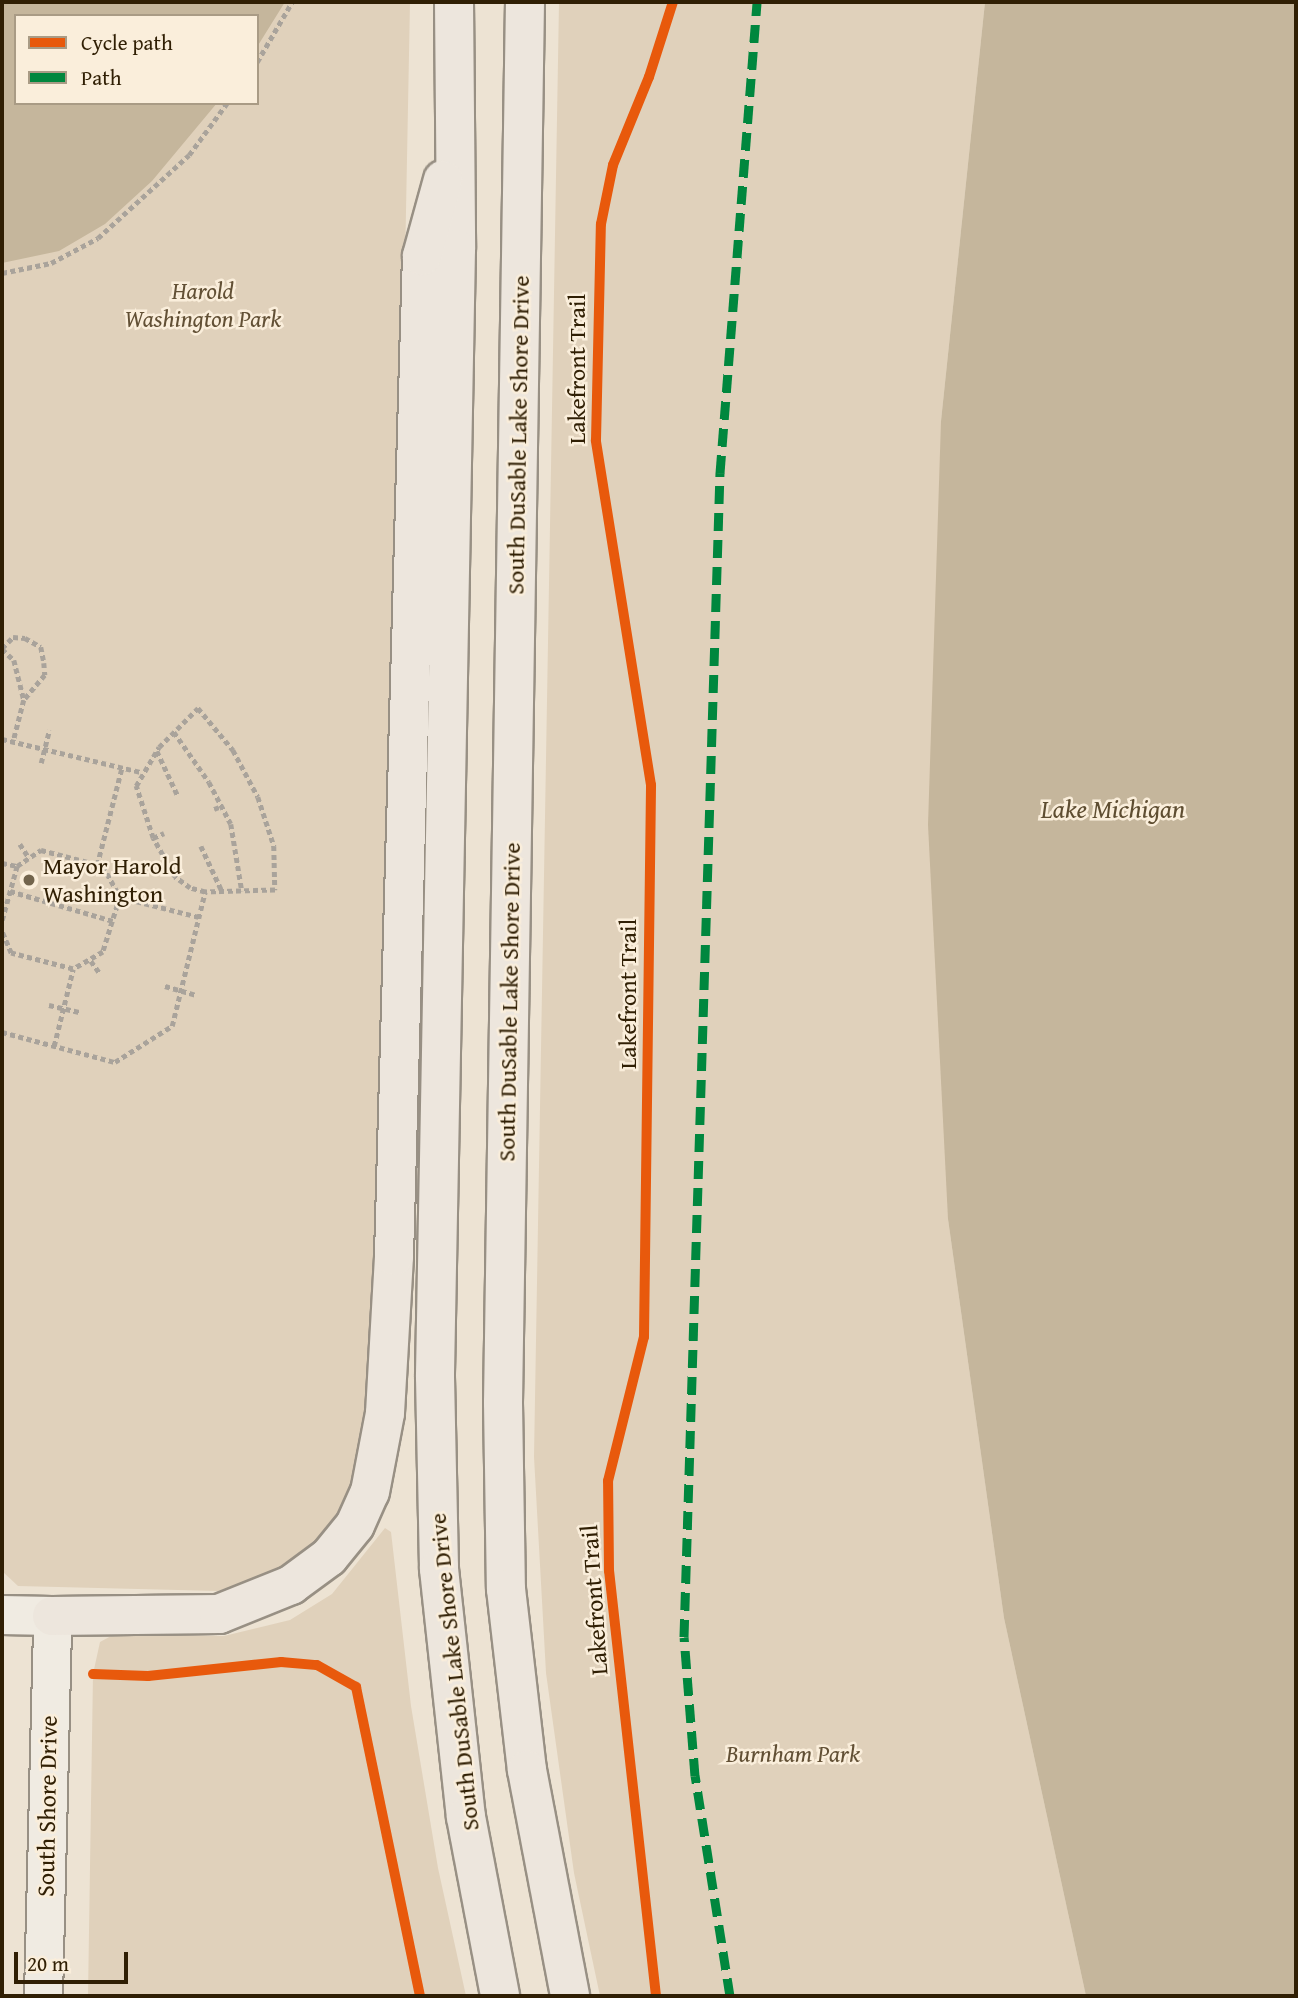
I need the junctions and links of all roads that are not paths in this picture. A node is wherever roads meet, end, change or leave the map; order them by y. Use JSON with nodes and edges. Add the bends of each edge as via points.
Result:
{"nodes":[{"id":1,"x":454,"y":2,"type":"edge"},
{"id":2,"x":525,"y":2,"type":"edge"},
{"id":3,"x":456,"y":134,"type":"junction"},
{"id":4,"x":2,"y":1615,"type":"edge"},
{"id":5,"x":52,"y":1616,"type":"junction"},
{"id":6,"x":43,"y":1996,"type":"edge"},
{"id":7,"x":500,"y":1996,"type":"edge"},
{"id":8,"x":570,"y":1996,"type":"edge"}],
"edges":[{"from":1,"to":3,"type":"highway","name":"South DuSable Lake Shore Drive"},
{"from":2,"to":8,"type":"highway","name":"South DuSable Lake Shore Drive","via":[[503,1403],[506,1575],[527,1770]]},
{"from":3,"to":5,"type":"highway","via":[[422,256],[394,1256],[385,1413],[370,1492],[355,1525],[329,1557],[291,1586],[219,1615]]},
{"from":3,"to":7,"type":"highway","name":"South DuSable Lake Shore Drive","via":[[435,1377],[439,1569],[466,1817]]},
{"from":4,"to":5,"type":"street"},
{"from":5,"to":6,"type":"street","name":"South Shore Drive"}]}
